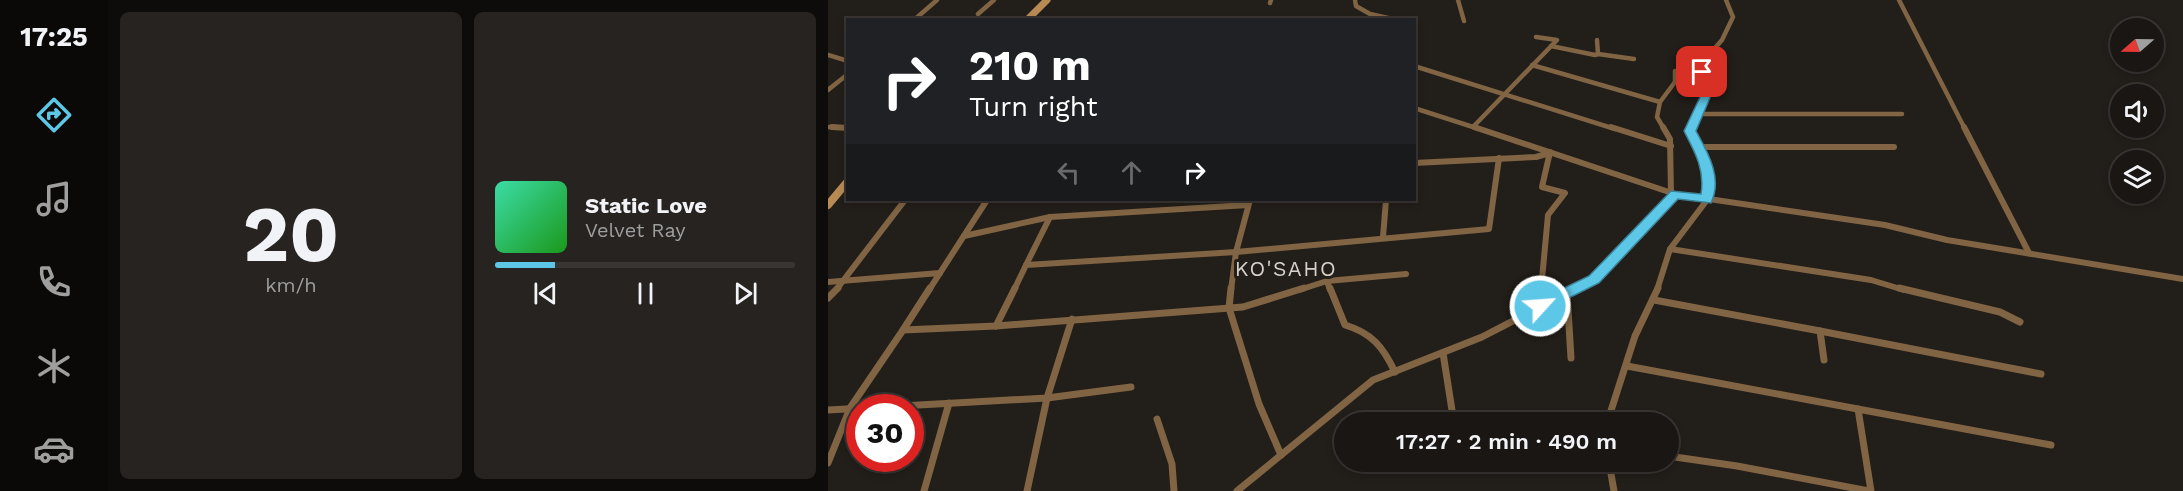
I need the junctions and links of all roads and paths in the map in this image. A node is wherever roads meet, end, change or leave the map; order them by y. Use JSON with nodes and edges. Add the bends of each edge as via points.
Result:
{"nodes":[{"id":1,"x":937,"y":0,"type":"edge"},
{"id":2,"x":994,"y":0,"type":"edge"},
{"id":3,"x":1047,"y":0,"type":"edge"},
{"id":4,"x":1355,"y":0,"type":"edge"},
{"id":5,"x":1458,"y":0,"type":"edge"},
{"id":6,"x":1726,"y":0,"type":"edge"},
{"id":7,"x":1899,"y":0,"type":"edge"},
{"id":8,"x":978,"y":14,"type":"dead end"},
{"id":9,"x":916,"y":18,"type":"edge"},
{"id":10,"x":1029,"y":18,"type":"edge"},
{"id":11,"x":1388,"y":18,"type":"edge"},
{"id":12,"x":1464,"y":21,"type":"dead end"},
{"id":13,"x":1536,"y":37,"type":"dead end"},
{"id":14,"x":1597,"y":40,"type":"dead end"},
{"id":15,"x":1551,"y":46,"type":"junction"},
{"id":16,"x":1598,"y":54,"type":"junction"},
{"id":17,"x":828,"y":55,"type":"edge"},
{"id":18,"x":1634,"y":59,"type":"dead end"},
{"id":19,"x":846,"y":60,"type":"edge"},
{"id":20,"x":1532,"y":65,"type":"junction"},
{"id":21,"x":1416,"y":67,"type":"edge"},
{"id":22,"x":1675,"y":71,"type":"dead end"},
{"id":23,"x":846,"y":76,"type":"edge"},
{"id":24,"x":828,"y":90,"type":"edge"},
{"id":25,"x":1506,"y":93,"type":"junction"},
{"id":26,"x":1660,"y":102,"type":"junction"},
{"id":27,"x":1416,"y":109,"type":"edge"},
{"id":28,"x":1699,"y":114,"type":"junction"},
{"id":29,"x":1902,"y":114,"type":"dead end"},
{"id":30,"x":1473,"y":127,"type":"junction"},
{"id":31,"x":828,"y":128,"type":"edge"},
{"id":32,"x":846,"y":128,"type":"edge"},
{"id":33,"x":1671,"y":146,"type":"junction"},
{"id":34,"x":1700,"y":147,"type":"junction"},
{"id":35,"x":1894,"y":147,"type":"dead end"},
{"id":36,"x":1550,"y":153,"type":"junction"},
{"id":37,"x":1499,"y":158,"type":"junction"},
{"id":38,"x":1416,"y":163,"type":"edge"},
{"id":39,"x":846,"y":183,"type":"edge"},
{"id":40,"x":1673,"y":194,"type":"junction"},
{"id":41,"x":1707,"y":200,"type":"junction"},
{"id":42,"x":904,"y":201,"type":"edge"},
{"id":43,"x":986,"y":201,"type":"edge"},
{"id":44,"x":1386,"y":201,"type":"edge"},
{"id":45,"x":1249,"y":202,"type":"edge"},
{"id":46,"x":828,"y":205,"type":"edge"},
{"id":47,"x":1050,"y":218,"type":"junction"},
{"id":48,"x":963,"y":236,"type":"junction"},
{"id":49,"x":1383,"y":237,"type":"junction"},
{"id":50,"x":1670,"y":249,"type":"junction"},
{"id":51,"x":1236,"y":252,"type":"junction"},
{"id":52,"x":2029,"y":253,"type":"junction"},
{"id":53,"x":1026,"y":265,"type":"junction"},
{"id":54,"x":940,"y":273,"type":"junction"},
{"id":55,"x":1406,"y":274,"type":"dead end"},
{"id":56,"x":2183,"y":279,"type":"edge"},
{"id":57,"x":846,"y":280,"type":"junction"},
{"id":58,"x":1327,"y":281,"type":"junction"},
{"id":59,"x":828,"y":282,"type":"edge"},
{"id":60,"x":1567,"y":292,"type":"junction"},
{"id":61,"x":828,"y":298,"type":"edge"},
{"id":62,"x":1654,"y":300,"type":"junction"},
{"id":63,"x":1540,"y":306,"type":"junction"},
{"id":64,"x":1229,"y":308,"type":"junction"},
{"id":65,"x":1072,"y":319,"type":"junction"},
{"id":66,"x":2020,"y":322,"type":"dead end"},
{"id":67,"x":996,"y":326,"type":"junction"},
{"id":68,"x":903,"y":330,"type":"junction"},
{"id":69,"x":1820,"y":331,"type":"junction"},
{"id":70,"x":1443,"y":353,"type":"junction"},
{"id":71,"x":1571,"y":358,"type":"dead end"},
{"id":72,"x":1824,"y":360,"type":"dead end"},
{"id":73,"x":1627,"y":366,"type":"junction"},
{"id":74,"x":1395,"y":372,"type":"junction"},
{"id":75,"x":2041,"y":374,"type":"dead end"},
{"id":76,"x":1131,"y":387,"type":"dead end"},
{"id":77,"x":860,"y":394,"type":"edge"},
{"id":78,"x":1047,"y":398,"type":"junction"},
{"id":79,"x":949,"y":403,"type":"junction"},
{"id":80,"x":924,"y":404,"type":"edge"},
{"id":81,"x":846,"y":408,"type":"edge"},
{"id":82,"x":1858,"y":409,"type":"junction"},
{"id":83,"x":828,"y":410,"type":"edge"},
{"id":84,"x":1452,"y":412,"type":"edge"},
{"id":85,"x":1611,"y":412,"type":"edge"},
{"id":86,"x":846,"y":418,"type":"edge"},
{"id":87,"x":1157,"y":419,"type":"dead end"},
{"id":88,"x":2051,"y":445,"type":"dead end"},
{"id":89,"x":1281,"y":455,"type":"junction"},
{"id":90,"x":1679,"y":458,"type":"edge"},
{"id":91,"x":828,"y":463,"type":"edge"},
{"id":92,"x":1611,"y":472,"type":"edge"},
{"id":93,"x":1242,"y":490,"type":"edge"},
{"id":94,"x":924,"y":491,"type":"edge"},
{"id":95,"x":1027,"y":491,"type":"edge"},
{"id":96,"x":1174,"y":491,"type":"edge"},
{"id":97,"x":1614,"y":491,"type":"edge"},
{"id":98,"x":1870,"y":491,"type":"edge"}],
"edges":[{"from":1,"to":9,"type":"street"},
{"from":2,"to":8,"type":"street"},
{"from":3,"to":10,"type":"main road"},
{"from":4,"to":11,"type":"street","via":[[1356,6],[1370,14]]},
{"from":5,"to":12,"type":"street"},
{"from":6,"to":28,"type":"street","via":[[1732,17],[1722,40],[1701,64],[1707,93]]},
{"from":7,"to":52,"type":"street"},
{"from":13,"to":15,"type":"street","via":[[1557,40]]},
{"from":14,"to":16,"type":"street"},
{"from":15,"to":16,"type":"street"},
{"from":15,"to":20,"type":"street"},
{"from":16,"to":18,"type":"street"},
{"from":17,"to":19,"type":"street"},
{"from":20,"to":25,"type":"street"},
{"from":20,"to":26,"type":"street"},
{"from":21,"to":25,"type":"street"},
{"from":22,"to":26,"type":"street","via":[[1675,82]]},
{"from":23,"to":24,"type":"street"},
{"from":25,"to":30,"type":"street"},
{"from":25,"to":33,"type":"street"},
{"from":26,"to":33,"type":"street","via":[[1657,117]]},
{"from":27,"to":30,"type":"street"},
{"from":28,"to":29,"type":"street"},
{"from":28,"to":34,"type":"street","via":[[1690,131]]},
{"from":30,"to":36,"type":"street"},
{"from":31,"to":32,"type":"street"},
{"from":33,"to":40,"type":"street"},
{"from":34,"to":35,"type":"street"},
{"from":34,"to":41,"type":"street","via":[[1709,182]]},
{"from":36,"to":37,"type":"street"},
{"from":36,"to":40,"type":"street"},
{"from":36,"to":63,"type":"street","via":[[1542,187],[1565,193],[1548,214]]},
{"from":37,"to":38,"type":"street"},
{"from":37,"to":49,"type":"street","via":[[1489,229]]},
{"from":39,"to":46,"type":"main road"},
{"from":40,"to":41,"type":"street"},
{"from":40,"to":60,"type":"street","via":[[1594,279]]},
{"from":41,"to":50,"type":"street"},
{"from":41,"to":52,"type":"street","via":[[1885,225]]},
{"from":42,"to":57,"type":"street"},
{"from":43,"to":48,"type":"street"},
{"from":44,"to":49,"type":"street"},
{"from":45,"to":47,"type":"street"},
{"from":45,"to":51,"type":"street"},
{"from":47,"to":48,"type":"street"},
{"from":47,"to":53,"type":"street"},
{"from":48,"to":54,"type":"street"},
{"from":49,"to":51,"type":"street"},
{"from":50,"to":62,"type":"street"},
{"from":50,"to":66,"type":"street","via":[[1871,280],[2000,312]]},
{"from":51,"to":53,"type":"street"},
{"from":51,"to":64,"type":"street"},
{"from":52,"to":56,"type":"street"},
{"from":53,"to":67,"type":"street"},
{"from":54,"to":57,"type":"street"},
{"from":54,"to":68,"type":"street"},
{"from":55,"to":58,"type":"street"},
{"from":57,"to":59,"type":"street"},
{"from":57,"to":61,"type":"street"},
{"from":58,"to":64,"type":"street"},
{"from":58,"to":74,"type":"street","via":[[1346,325],[1366,330],[1383,348]]},
{"from":60,"to":63,"type":"street"},
{"from":60,"to":71,"type":"street"},
{"from":62,"to":69,"type":"street"},
{"from":62,"to":73,"type":"street","via":[[1635,336]]},
{"from":63,"to":70,"type":"street"},
{"from":64,"to":65,"type":"street"},
{"from":64,"to":89,"type":"street","via":[[1259,404]]},
{"from":65,"to":67,"type":"street"},
{"from":65,"to":78,"type":"street"},
{"from":67,"to":68,"type":"street"},
{"from":68,"to":77,"type":"street"},
{"from":69,"to":72,"type":"street"},
{"from":69,"to":75,"type":"street"},
{"from":70,"to":74,"type":"street"},
{"from":70,"to":84,"type":"street"},
{"from":73,"to":82,"type":"street"},
{"from":73,"to":85,"type":"street"},
{"from":74,"to":89,"type":"street","via":[[1373,380]]},
{"from":76,"to":78,"type":"street"},
{"from":78,"to":79,"type":"street"},
{"from":78,"to":95,"type":"street"},
{"from":79,"to":80,"type":"street"},
{"from":79,"to":94,"type":"street"},
{"from":81,"to":83,"type":"street"},
{"from":82,"to":88,"type":"street"},
{"from":82,"to":98,"type":"street"},
{"from":86,"to":91,"type":"street"},
{"from":87,"to":96,"type":"street","via":[[1172,464]]},
{"from":89,"to":93,"type":"street"},
{"from":90,"to":98,"type":"street"},
{"from":92,"to":97,"type":"street"}]}
